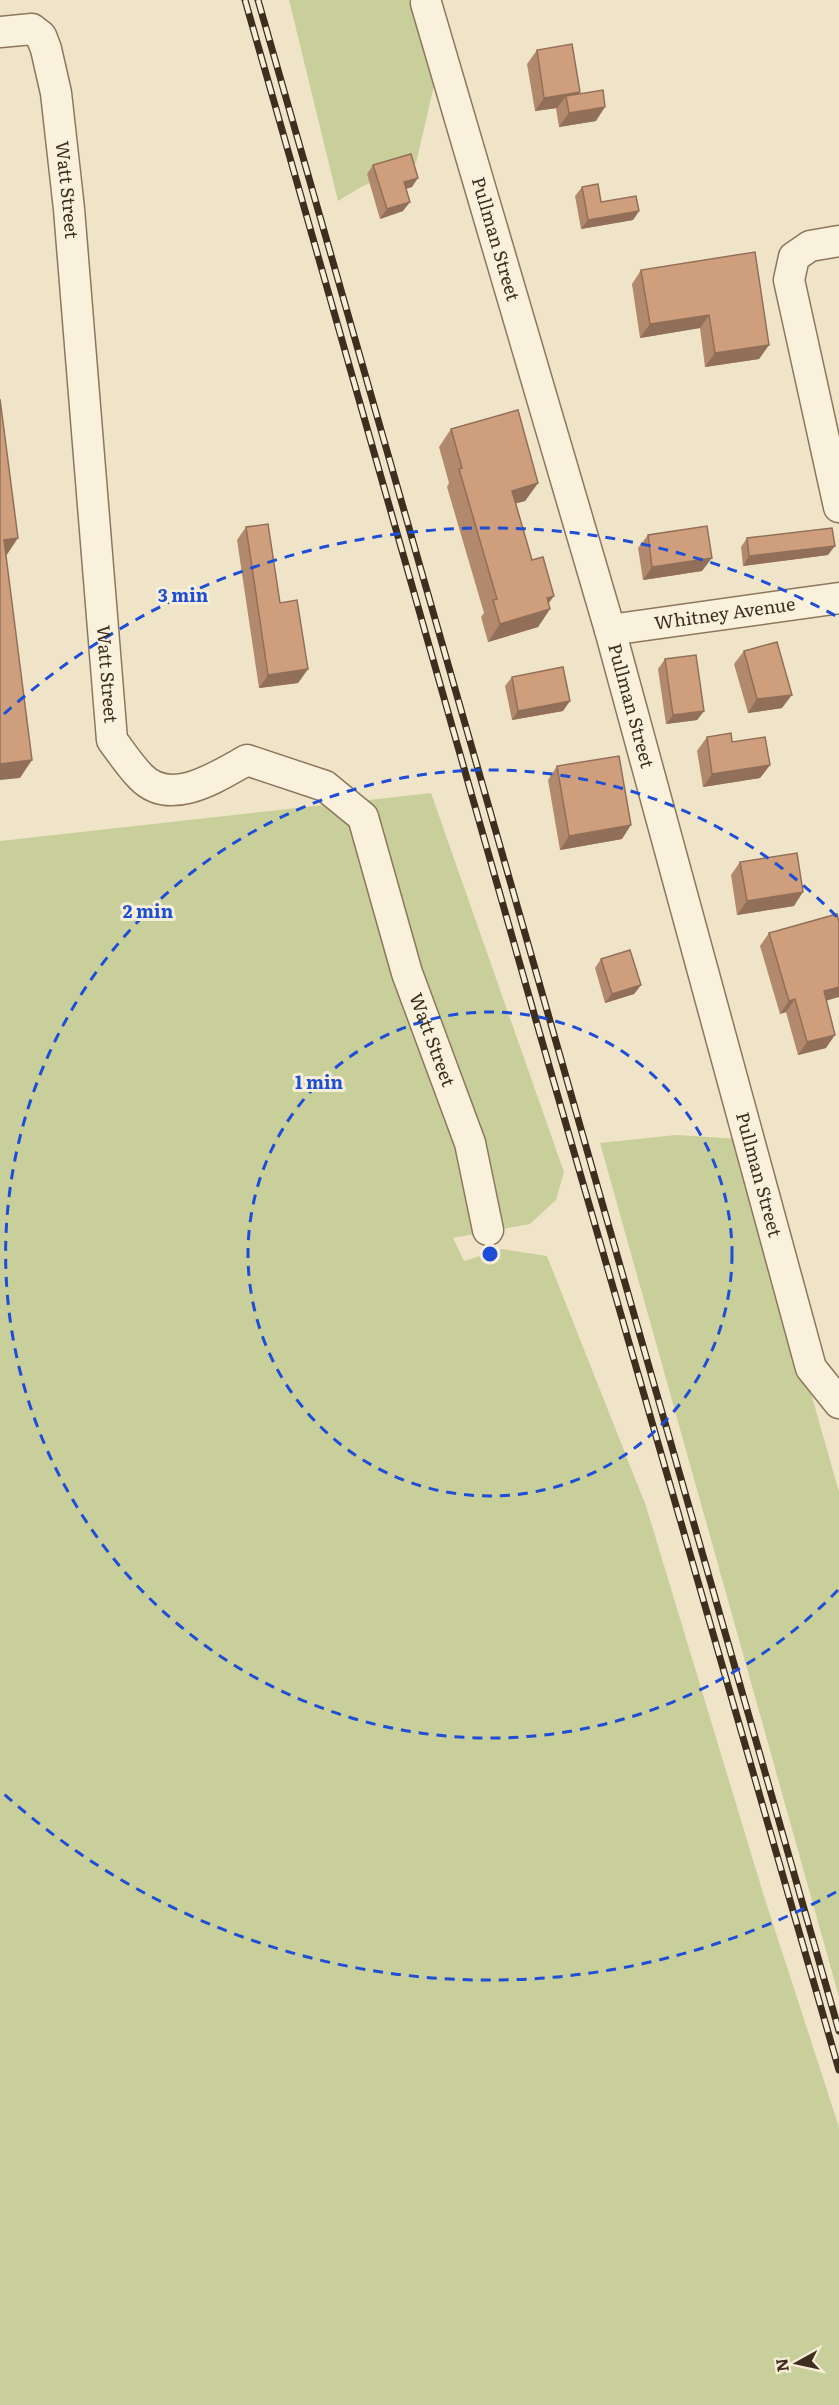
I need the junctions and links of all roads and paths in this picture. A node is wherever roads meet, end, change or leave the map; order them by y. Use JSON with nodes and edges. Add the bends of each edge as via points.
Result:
{"nodes":[{"id":1,"x":426,"y":3,"type":"dead end"},
{"id":2,"x":0,"y":32,"type":"edge"},
{"id":3,"x":839,"y":241,"type":"edge"},
{"id":4,"x":839,"y":507,"type":"edge"},
{"id":5,"x":839,"y":598,"type":"edge"},
{"id":6,"x":610,"y":630,"type":"junction"},
{"id":7,"x":488,"y":1230,"type":"dead end"},
{"id":8,"x":839,"y":1403,"type":"edge"}],
"edges":[{"from":1,"to":6,"type":"street","name":"Pullman Street"},
{"from":2,"to":7,"type":"street","name":"Watt Street","via":[[32,29],[40,36],[51,64],[56,93],[112,740],[142,779],[169,790],[198,786],[247,760],[325,786],[363,817],[407,973],[470,1143]]},
{"from":3,"to":4,"type":"street","via":[[810,246],[794,257],[789,280]]},
{"from":5,"to":6,"type":"street","name":"Whitney Avenue"},
{"from":6,"to":8,"type":"street","name":"Pullman Street","via":[[811,1368]]}]}
